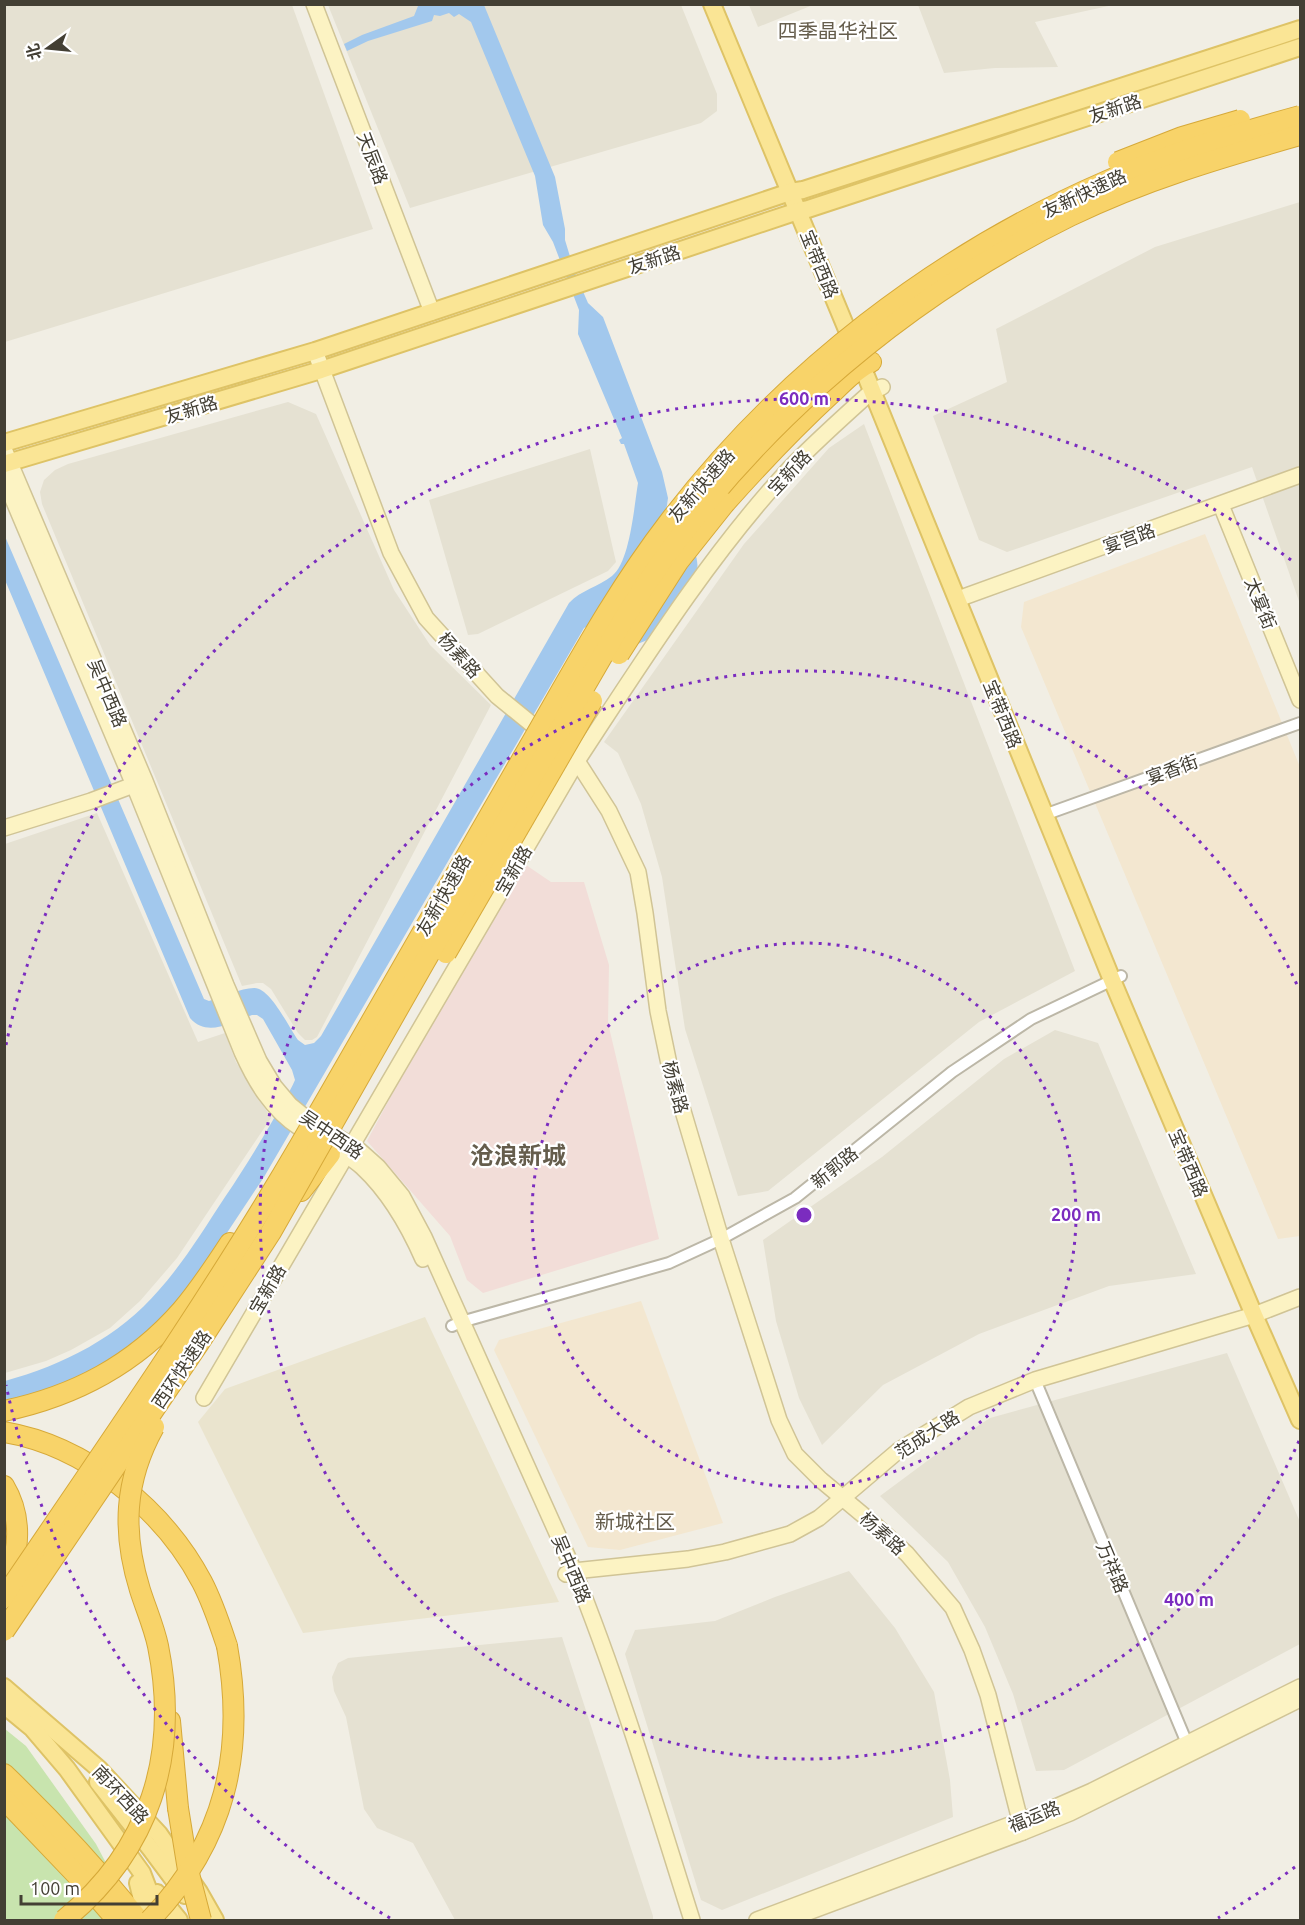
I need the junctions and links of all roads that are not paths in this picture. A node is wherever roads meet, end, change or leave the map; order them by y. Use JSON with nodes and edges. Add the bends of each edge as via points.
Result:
{"nodes":[{"id":1,"x":314,"y":4,"type":"edge"},
{"id":2,"x":712,"y":4,"type":"edge"},
{"id":3,"x":723,"y":4,"type":"edge"},
{"id":4,"x":1300,"y":29,"type":"edge"},
{"id":5,"x":1300,"y":47,"type":"edge"},
{"id":6,"x":1300,"y":104,"type":"edge"},
{"id":7,"x":1300,"y":116,"type":"edge"},
{"id":8,"x":1300,"y":135,"type":"edge"},
{"id":9,"x":795,"y":191,"type":"junction"},
{"id":10,"x":803,"y":210,"type":"junction"},
{"id":11,"x":924,"y":281,"type":"junction"},
{"id":12,"x":432,"y":312,"type":"junction"},
{"id":13,"x":315,"y":351,"type":"junction"},
{"id":14,"x":867,"y":364,"type":"junction"},
{"id":15,"x":321,"y":370,"type":"junction"},
{"id":16,"x":877,"y":389,"type":"junction"},
{"id":17,"x":4,"y":443,"type":"edge"},
{"id":18,"x":6,"y":464,"type":"edge"},
{"id":19,"x":1300,"y":475,"type":"edge"},
{"id":20,"x":1221,"y":505,"type":"junction"},
{"id":21,"x":962,"y":597,"type":"junction"},
{"id":22,"x":1300,"y":700,"type":"edge"},
{"id":23,"x":1300,"y":723,"type":"edge"},
{"id":24,"x":577,"y":761,"type":"junction"},
{"id":25,"x":140,"y":783,"type":"junction"},
{"id":26,"x":1048,"y":813,"type":"junction"},
{"id":27,"x":4,"y":828,"type":"edge"},
{"id":28,"x":1116,"y":978,"type":"junction"},
{"id":29,"x":337,"y":1097,"type":"junction"},
{"id":30,"x":298,"y":1148,"type":"junction"},
{"id":31,"x":342,"y":1151,"type":"junction"},
{"id":32,"x":271,"y":1232,"type":"junction"},
{"id":33,"x":721,"y":1239,"type":"junction"},
{"id":34,"x":1300,"y":1297,"type":"edge"},
{"id":35,"x":1259,"y":1313,"type":"junction"},
{"id":36,"x":457,"y":1324,"type":"junction"},
{"id":37,"x":199,"y":1342,"type":"junction"},
{"id":38,"x":1035,"y":1380,"type":"junction"},
{"id":39,"x":1300,"y":1394,"type":"edge"},
{"id":40,"x":173,"y":1396,"type":"junction"},
{"id":41,"x":204,"y":1398,"type":"dead end"},
{"id":42,"x":4,"y":1411,"type":"edge"},
{"id":43,"x":1300,"y":1420,"type":"edge"},
{"id":44,"x":4,"y":1432,"type":"edge"},
{"id":45,"x":4,"y":1486,"type":"edge"},
{"id":46,"x":843,"y":1499,"type":"junction"},
{"id":47,"x":569,"y":1573,"type":"junction"},
{"id":48,"x":4,"y":1582,"type":"edge"},
{"id":49,"x":4,"y":1598,"type":"edge"},
{"id":50,"x":4,"y":1631,"type":"edge"},
{"id":51,"x":158,"y":1646,"type":"junction"},
{"id":52,"x":4,"y":1687,"type":"edge"},
{"id":53,"x":1300,"y":1687,"type":"edge"},
{"id":54,"x":1300,"y":1699,"type":"edge"},
{"id":55,"x":4,"y":1705,"type":"edge"},
{"id":56,"x":62,"y":1737,"type":"junction"},
{"id":57,"x":1189,"y":1749,"type":"junction"},
{"id":58,"x":4,"y":1774,"type":"edge"},
{"id":59,"x":4,"y":1799,"type":"edge"},
{"id":60,"x":1022,"y":1827,"type":"junction"},
{"id":61,"x":140,"y":1870,"type":"junction"},
{"id":62,"x":64,"y":1920,"type":"edge"},
{"id":63,"x":117,"y":1920,"type":"edge"},
{"id":64,"x":152,"y":1920,"type":"edge"},
{"id":65,"x":179,"y":1920,"type":"edge"},
{"id":66,"x":201,"y":1920,"type":"edge"},
{"id":67,"x":215,"y":1920,"type":"edge"},
{"id":68,"x":681,"y":1920,"type":"edge"},
{"id":69,"x":692,"y":1920,"type":"edge"},
{"id":70,"x":757,"y":1920,"type":"edge"},
{"id":71,"x":787,"y":1920,"type":"edge"}],
"edges":[{"from":1,"to":12,"type":"street","name":"天辰路"},
{"from":2,"to":9,"type":"main road","name":"宝带西路"},
{"from":3,"to":9,"type":"main road","name":"宝带西路"},
{"from":4,"to":9,"type":"main road","name":"友新路"},
{"from":5,"to":10,"type":"main road","name":"友新路"},
{"from":6,"to":11,"type":"highway","bridge":true,"via":[[1212,127],[1099,170],[987,230]]},
{"from":7,"to":11,"type":"highway","name":"友新快速路","bridge":true,"via":[[1207,143],[1106,181],[1024,221]]},
{"from":8,"to":29,"type":"highway","name":"友新快速路","bridge":true,"via":[[1150,182],[1030,237],[892,325],[765,439],[709,500],[639,595],[488,852]]},
{"from":9,"to":10,"type":"main road","name":"宝带西路"},
{"from":9,"to":12,"type":"main road","name":"友新路"},
{"from":10,"to":14,"type":"main road","name":"宝带西路"},
{"from":10,"to":15,"type":"main road","name":"友新路"},
{"from":11,"to":29,"type":"highway","name":"友新快速路","bridge":true,"via":[[839,345],[784,396],[731,449],[643,556],[604,618]]},
{"from":12,"to":13,"type":"main road","name":"友新路"},
{"from":13,"to":15,"type":"street","name":"杨素路"},
{"from":13,"to":17,"type":"main road","name":"友新路"},
{"from":14,"to":16,"type":"main road","name":"宝带西路"},
{"from":14,"to":31,"type":"highway","bridge":true,"via":[[751,474],[678,562],[634,630]]},
{"from":15,"to":18,"type":"main road","name":"友新路"},
{"from":15,"to":24,"type":"street","name":"杨素路","via":[[391,553],[426,618],[497,696]]},
{"from":16,"to":21,"type":"main road","name":"宝带西路"},
{"from":16,"to":24,"type":"street","name":"宝新路","via":[[789,470],[739,529],[645,658]]},
{"from":18,"to":25,"type":"street","name":"吴中西路"},
{"from":19,"to":20,"type":"street","name":"宴宫路"},
{"from":20,"to":21,"type":"street","name":"宴宫路"},
{"from":20,"to":22,"type":"street","name":"太宴街"},
{"from":21,"to":26,"type":"main road","name":"宝带西路"},
{"from":23,"to":26,"type":"street","name":"宴香街"},
{"from":24,"to":31,"type":"street","name":"宝新路"},
{"from":24,"to":33,"type":"street","name":"杨素路","via":[[609,811],[638,872],[665,1047]]},
{"from":25,"to":27,"type":"street"},
{"from":25,"to":31,"type":"street","name":"吴中西路","via":[[222,989],[277,1100],[290,1105],[302,1123]]},
{"from":26,"to":28,"type":"main road","name":"宝带西路"},
{"from":28,"to":33,"type":"street","name":"新郭路","via":[[1031,1019],[952,1072],[795,1198]]},
{"from":28,"to":35,"type":"main road","name":"宝带西路"},
{"from":29,"to":30,"type":"highway","name":"西环快速路","bridge":true},
{"from":29,"to":32,"type":"highway","name":"西环快速路","bridge":true},
{"from":30,"to":42,"type":"highway","bridge":true,"via":[[193,1296],[148,1343],[87,1385]]},
{"from":30,"to":49,"type":"highway","name":"西环快速路","bridge":true,"via":[[184,1333]]},
{"from":31,"to":32,"type":"highway","bridge":true},
{"from":31,"to":36,"type":"street","name":"吴中西路","via":[[371,1175],[398,1210]]},
{"from":31,"to":40,"type":"highway","via":[[273,1243]]},
{"from":31,"to":41,"type":"street","name":"宝新路"},
{"from":32,"to":37,"type":"highway","name":"西环快速路","bridge":true},
{"from":33,"to":36,"type":"street","name":"新郭路","via":[[669,1263]]},
{"from":33,"to":46,"type":"street","name":"杨素路","via":[[779,1420],[795,1454]]},
{"from":34,"to":35,"type":"street","name":"范成大路"},
{"from":35,"to":38,"type":"street","name":"范成大路"},
{"from":35,"to":39,"type":"main road","name":"宝带西路"},
{"from":35,"to":43,"type":"main road","name":"宝带西路"},
{"from":36,"to":47,"type":"street","name":"吴中西路"},
{"from":37,"to":40,"type":"highway","bridge":true},
{"from":37,"to":50,"type":"highway","name":"西环快速路","bridge":true},
{"from":38,"to":46,"type":"street","name":"范成大路","via":[[969,1407],[908,1444]]},
{"from":38,"to":57,"type":"street","name":"万祥路"},
{"from":40,"to":51,"type":"highway","bridge":true,"via":[[143,1450],[129,1497],[129,1547]]},
{"from":44,"to":64,"type":"highway","bridge":true,"via":[[32,1438],[68,1453],[142,1505],[191,1562],[212,1602],[225,1639],[234,1717],[226,1784],[211,1831],[192,1866]]},
{"from":45,"to":48,"type":"highway","via":[[17,1533],[14,1560]]},
{"from":46,"to":47,"type":"street","name":"范成大路","via":[[790,1534],[725,1552]]},
{"from":46,"to":60,"type":"street","name":"杨素路","via":[[907,1554],[953,1608],[988,1695]]},
{"from":47,"to":68,"type":"street","name":"吴中西路"},
{"from":47,"to":69,"type":"street","name":"吴中西路","via":[[623,1702]]},
{"from":51,"to":62,"type":"highway","bridge":true,"via":[[164,1721],[155,1790],[142,1824],[107,1880]]},
{"from":51,"to":66,"type":"highway","bridge":true,"via":[[169,1710],[182,1840]]},
{"from":52,"to":56,"type":"main road","name":"南环西路"},
{"from":53,"to":57,"type":"street","name":"福运路"},
{"from":54,"to":57,"type":"street","name":"福运路"},
{"from":55,"to":61,"type":"main road","name":"南环西路","via":[[50,1747]]},
{"from":56,"to":66,"type":"main road"},
{"from":56,"to":67,"type":"main road","name":"南环西路","via":[[99,1769],[159,1834]]},
{"from":57,"to":60,"type":"street","name":"福运路","via":[[1065,1803]]},
{"from":58,"to":64,"type":"highway","via":[[102,1876]]},
{"from":59,"to":63,"type":"highway"},
{"from":60,"to":70,"type":"street","name":"福运路"},
{"from":60,"to":71,"type":"street","name":"福运路"},
{"from":61,"to":64,"type":"main road","name":"南环西路"},
{"from":61,"to":65,"type":"main road"}]}
